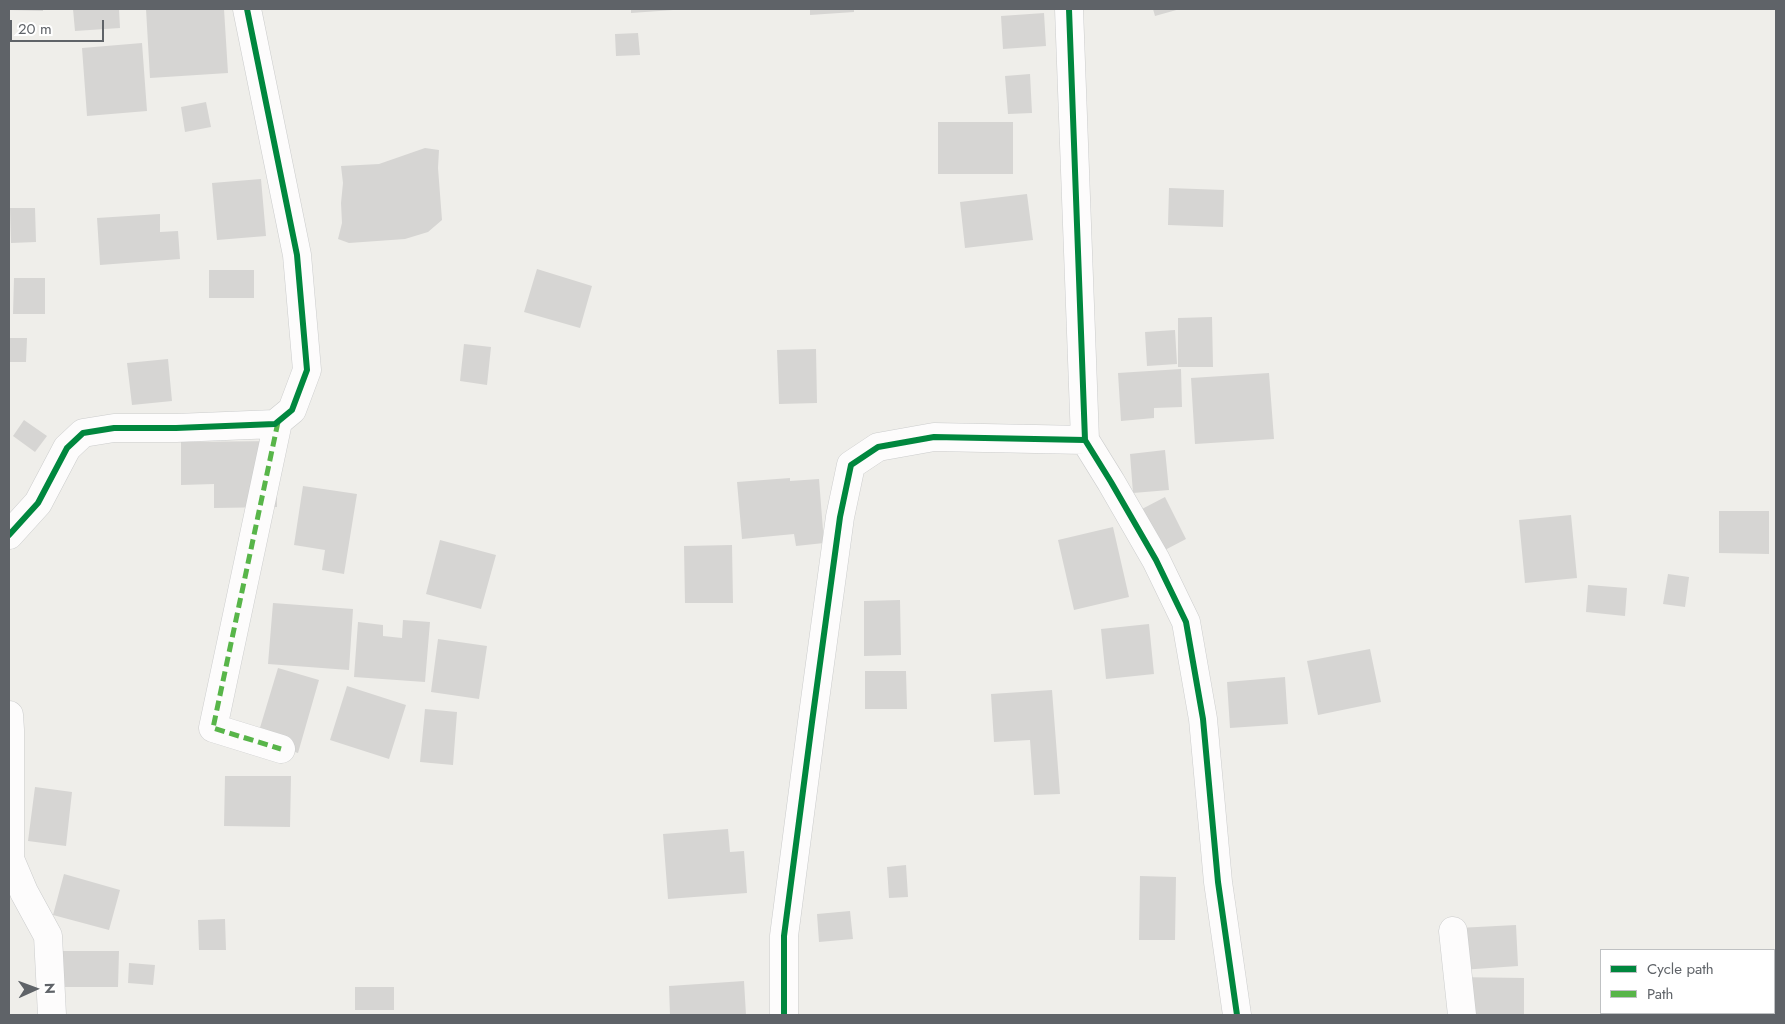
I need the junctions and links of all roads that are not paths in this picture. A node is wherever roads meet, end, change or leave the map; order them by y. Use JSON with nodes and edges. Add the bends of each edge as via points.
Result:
{"nodes":[{"id":1,"x":248,"y":9,"type":"edge"},
{"id":2,"x":1069,"y":9,"type":"edge"},
{"id":3,"x":278,"y":422,"type":"junction"},
{"id":4,"x":1085,"y":440,"type":"junction"},
{"id":5,"x":9,"y":534,"type":"edge"},
{"id":6,"x":9,"y":715,"type":"edge"},
{"id":7,"x":282,"y":749,"type":"dead end"},
{"id":8,"x":1453,"y":931,"type":"dead end"},
{"id":9,"x":52,"y":1015,"type":"edge"},
{"id":10,"x":784,"y":1015,"type":"edge"},
{"id":11,"x":1237,"y":1015,"type":"edge"},
{"id":12,"x":1462,"y":1015,"type":"edge"}],
"edges":[{"from":1,"to":3,"type":"street","via":[[297,255],[307,370],[292,410]]},
{"from":2,"to":4,"type":"street"},
{"from":3,"to":5,"type":"street","via":[[114,428],[83,433],[67,448],[38,504]]},
{"from":3,"to":7,"type":"street","via":[[213,728]]},
{"from":4,"to":10,"type":"street","via":[[934,437],[878,447],[851,465],[837,537],[784,936]]},
{"from":4,"to":11,"type":"street","via":[[1156,560],[1186,622],[1203,719],[1218,882]]},
{"from":6,"to":9,"type":"street","via":[[10,859],[48,936]]},
{"from":8,"to":12,"type":"street"}]}
